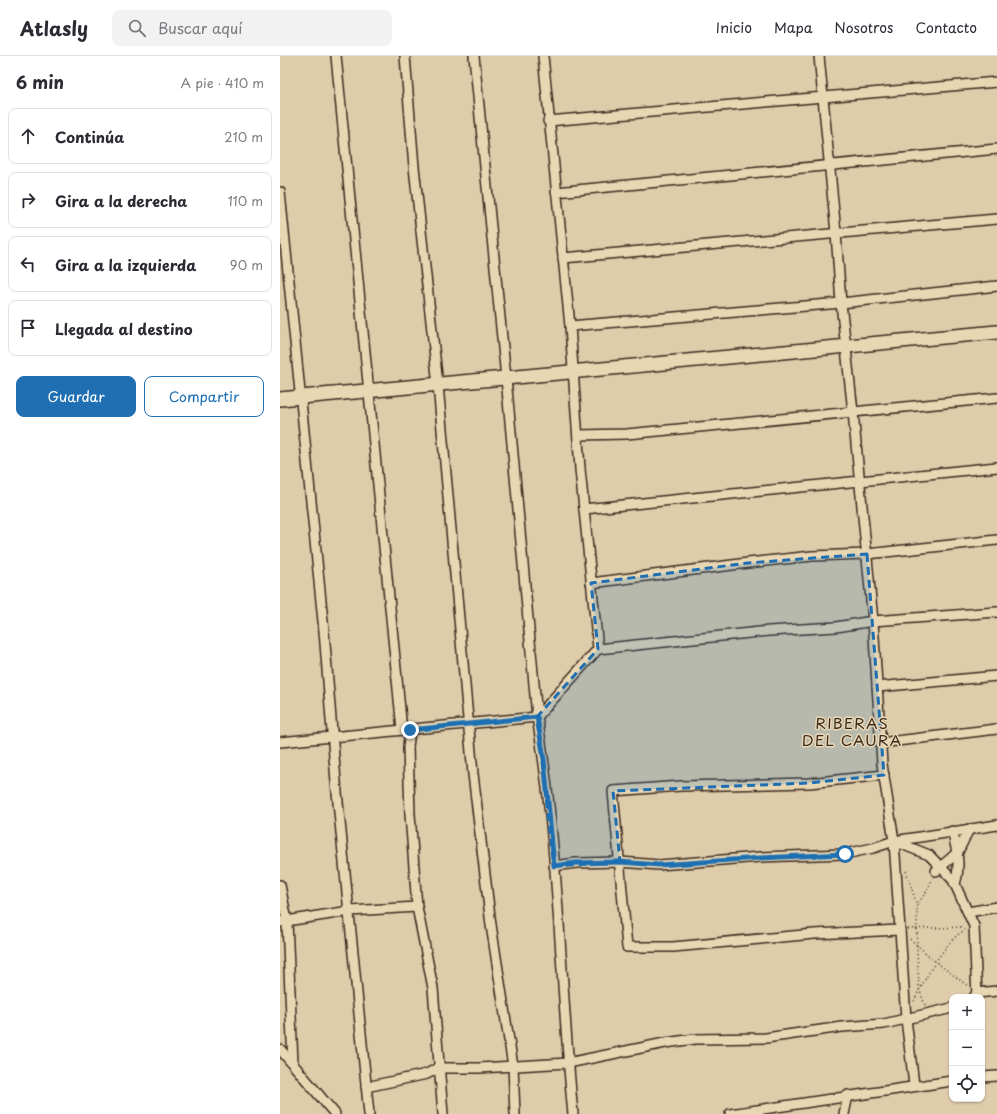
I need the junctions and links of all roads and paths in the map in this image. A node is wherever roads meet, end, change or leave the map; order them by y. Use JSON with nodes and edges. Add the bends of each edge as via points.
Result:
{"nodes":[{"id":1,"x":336,"y":56,"type":"edge"},
{"id":2,"x":405,"y":56,"type":"edge"},
{"id":3,"x":474,"y":56,"type":"edge"},
{"id":4,"x":543,"y":56,"type":"edge"},
{"id":5,"x":819,"y":56,"type":"edge"},
{"id":6,"x":997,"y":82,"type":"edge"},
{"id":7,"x":823,"y":98,"type":"junction"},
{"id":8,"x":548,"y":121,"type":"junction"},
{"id":9,"x":997,"y":149,"type":"edge"},
{"id":10,"x":829,"y":164,"type":"junction"},
{"id":11,"x":280,"y":192,"type":"edge"},
{"id":12,"x":556,"y":192,"type":"junction"},
{"id":13,"x":997,"y":219,"type":"edge"},
{"id":14,"x":836,"y":233,"type":"junction"},
{"id":15,"x":563,"y":258,"type":"junction"},
{"id":16,"x":997,"y":286,"type":"edge"},
{"id":17,"x":840,"y":303,"type":"junction"},
{"id":18,"x":570,"y":326,"type":"junction"},
{"id":19,"x":997,"y":332,"type":"edge"},
{"id":20,"x":845,"y":347,"type":"junction"},
{"id":21,"x":573,"y":372,"type":"junction"},
{"id":22,"x":506,"y":378,"type":"junction"},
{"id":23,"x":438,"y":384,"type":"junction"},
{"id":24,"x":368,"y":391,"type":"junction"},
{"id":25,"x":299,"y":397,"type":"junction"},
{"id":26,"x":997,"y":398,"type":"edge"},
{"id":27,"x":280,"y":399,"type":"edge"},
{"id":28,"x":853,"y":412,"type":"junction"},
{"id":29,"x":578,"y":435,"type":"junction"},
{"id":30,"x":997,"y":467,"type":"edge"},
{"id":31,"x":860,"y":481,"type":"junction"},
{"id":32,"x":584,"y":509,"type":"junction"},
{"id":33,"x":997,"y":540,"type":"edge"},
{"id":34,"x":867,"y":554,"type":"junction"},
{"id":35,"x":591,"y":583,"type":"junction"},
{"id":36,"x":997,"y":612,"type":"edge"},
{"id":37,"x":873,"y":621,"type":"junction"},
{"id":38,"x":598,"y":649,"type":"junction"},
{"id":39,"x":997,"y":676,"type":"edge"},
{"id":40,"x":877,"y":688,"type":"junction"},
{"id":41,"x":537,"y":717,"type":"junction"},
{"id":42,"x":469,"y":724,"type":"junction"},
{"id":43,"x":406,"y":730,"type":"junction"},
{"id":44,"x":997,"y":730,"type":"edge"},
{"id":45,"x":334,"y":737,"type":"junction"},
{"id":46,"x":280,"y":742,"type":"edge"},
{"id":47,"x":880,"y":743,"type":"junction"},
{"id":48,"x":884,"y":775,"type":"junction"},
{"id":49,"x":997,"y":825,"type":"edge"},
{"id":50,"x":969,"y":829,"type":"junction"},
{"id":51,"x":952,"y":831,"type":"junction"},
{"id":52,"x":894,"y":841,"type":"junction"},
{"id":53,"x":958,"y":852,"type":"junction"},
{"id":54,"x":895,"y":854,"type":"junction"},
{"id":55,"x":620,"y":862,"type":"junction"},
{"id":56,"x":554,"y":866,"type":"junction"},
{"id":57,"x":939,"y":869,"type":"junction"},
{"id":58,"x":955,"y":884,"type":"junction"},
{"id":59,"x":280,"y":885,"type":"edge"},
{"id":60,"x":917,"y":905,"type":"junction"},
{"id":61,"x":417,"y":907,"type":"junction"},
{"id":62,"x":997,"y":907,"type":"edge"},
{"id":63,"x":350,"y":911,"type":"junction"},
{"id":64,"x":968,"y":912,"type":"junction"},
{"id":65,"x":284,"y":922,"type":"edge"},
{"id":66,"x":974,"y":926,"type":"junction"},
{"id":67,"x":916,"y":929,"type":"junction"},
{"id":68,"x":900,"y":930,"type":"junction"},
{"id":69,"x":936,"y":962,"type":"junction"},
{"id":70,"x":919,"y":989,"type":"junction"},
{"id":71,"x":997,"y":991,"type":"edge"},
{"id":72,"x":974,"y":994,"type":"edge"},
{"id":73,"x":976,"y":994,"type":"edge"},
{"id":74,"x":984,"y":994,"type":"edge"},
{"id":75,"x":949,"y":1009,"type":"edge"},
{"id":76,"x":932,"y":1014,"type":"junction"},
{"id":77,"x":906,"y":1019,"type":"junction"},
{"id":78,"x":280,"y":1049,"type":"edge"},
{"id":79,"x":568,"y":1063,"type":"junction"},
{"id":80,"x":293,"y":1064,"type":"junction"},
{"id":81,"x":513,"y":1066,"type":"junction"},
{"id":82,"x":438,"y":1068,"type":"junction"},
{"id":83,"x":997,"y":1076,"type":"edge"},
{"id":84,"x":985,"y":1077,"type":"edge"},
{"id":85,"x":949,"y":1081,"type":"edge"},
{"id":86,"x":914,"y":1085,"type":"junction"},
{"id":87,"x":366,"y":1087,"type":"junction"},
{"id":88,"x":848,"y":1095,"type":"junction"},
{"id":89,"x":335,"y":1114,"type":"edge"},
{"id":90,"x":369,"y":1114,"type":"edge"},
{"id":91,"x":443,"y":1114,"type":"edge"},
{"id":92,"x":515,"y":1114,"type":"edge"},
{"id":93,"x":573,"y":1114,"type":"edge"},
{"id":94,"x":730,"y":1114,"type":"edge"},
{"id":95,"x":844,"y":1114,"type":"edge"}],
"edges":[{"from":1,"to":24,"type":"street"},
{"from":2,"to":23,"type":"street","via":[[414,167]]},
{"from":3,"to":22,"type":"street"},
{"from":4,"to":8,"type":"street"},
{"from":5,"to":7,"type":"street"},
{"from":6,"to":7,"type":"street"},
{"from":7,"to":8,"type":"street"},
{"from":7,"to":10,"type":"street"},
{"from":8,"to":12,"type":"street"},
{"from":9,"to":10,"type":"street"},
{"from":10,"to":12,"type":"street"},
{"from":10,"to":14,"type":"street"},
{"from":11,"to":25,"type":"street"},
{"from":12,"to":15,"type":"street"},
{"from":13,"to":14,"type":"street"},
{"from":14,"to":15,"type":"street"},
{"from":14,"to":17,"type":"street"},
{"from":15,"to":18,"type":"street"},
{"from":16,"to":17,"type":"street"},
{"from":17,"to":18,"type":"street"},
{"from":17,"to":20,"type":"street"},
{"from":18,"to":21,"type":"street"},
{"from":19,"to":20,"type":"street"},
{"from":20,"to":21,"type":"street"},
{"from":20,"to":28,"type":"street"},
{"from":21,"to":22,"type":"street"},
{"from":21,"to":29,"type":"street"},
{"from":22,"to":23,"type":"street"},
{"from":22,"to":41,"type":"street"},
{"from":23,"to":24,"type":"street"},
{"from":23,"to":42,"type":"street"},
{"from":24,"to":25,"type":"street"},
{"from":24,"to":43,"type":"street"},
{"from":25,"to":27,"type":"street"},
{"from":25,"to":45,"type":"street"},
{"from":26,"to":28,"type":"street"},
{"from":28,"to":29,"type":"street","via":[[626,434]]},
{"from":28,"to":31,"type":"street"},
{"from":29,"to":32,"type":"street"},
{"from":30,"to":31,"type":"street"},
{"from":31,"to":32,"type":"street"},
{"from":31,"to":34,"type":"street"},
{"from":32,"to":35,"type":"street"},
{"from":33,"to":34,"type":"street"},
{"from":34,"to":35,"type":"street","via":[[812,556]]},
{"from":34,"to":37,"type":"street"},
{"from":35,"to":38,"type":"street"},
{"from":36,"to":37,"type":"street"},
{"from":37,"to":38,"type":"street","via":[[836,627],[769,631]]},
{"from":37,"to":40,"type":"street"},
{"from":38,"to":41,"type":"street"},
{"from":39,"to":40,"type":"street"},
{"from":40,"to":47,"type":"street"},
{"from":41,"to":42,"type":"street"},
{"from":41,"to":56,"type":"street","via":[[544,759]]},
{"from":42,"to":43,"type":"street"},
{"from":42,"to":81,"type":"street","via":[[491,925]]},
{"from":43,"to":45,"type":"street"},
{"from":43,"to":61,"type":"street"},
{"from":44,"to":47,"type":"street"},
{"from":45,"to":46,"type":"street"},
{"from":45,"to":63,"type":"street","via":[[336,782]]},
{"from":47,"to":48,"type":"street"},
{"from":48,"to":52,"type":"street"},
{"from":48,"to":55,"type":"street","via":[[810,783],[681,786],[613,791]]},
{"from":49,"to":50,"type":"street"},
{"from":50,"to":51,"type":"street"},
{"from":50,"to":53,"type":"street"},
{"from":51,"to":52,"type":"street"},
{"from":51,"to":53,"type":"street"},
{"from":52,"to":54,"type":"street"},
{"from":52,"to":55,"type":"street","via":[[845,854],[659,865]]},
{"from":52,"to":57,"type":"street","via":[[929,855]]},
{"from":53,"to":57,"type":"street"},
{"from":53,"to":58,"type":"street","via":[[959,871]]},
{"from":54,"to":60,"type":"path","via":[[907,873]]},
{"from":54,"to":68,"type":"street"},
{"from":55,"to":56,"type":"street"},
{"from":55,"to":68,"type":"street","via":[[626,947],[673,947],[814,934]]},
{"from":56,"to":79,"type":"street","via":[[561,927]]},
{"from":57,"to":58,"type":"street"},
{"from":57,"to":60,"type":"path"},
{"from":58,"to":64,"type":"street"},
{"from":59,"to":65,"type":"street"},
{"from":60,"to":67,"type":"path"},
{"from":61,"to":63,"type":"street"},
{"from":61,"to":82,"type":"street","via":[[433,988]]},
{"from":62,"to":64,"type":"street"},
{"from":63,"to":65,"type":"street"},
{"from":63,"to":87,"type":"street"},
{"from":64,"to":66,"type":"street"},
{"from":65,"to":80,"type":"street"},
{"from":66,"to":67,"type":"path"},
{"from":66,"to":69,"type":"path","via":[[962,931],[952,940]]},
{"from":66,"to":73,"type":"street"},
{"from":67,"to":68,"type":"path"},
{"from":67,"to":70,"type":"path"},
{"from":68,"to":69,"type":"path"},
{"from":68,"to":77,"type":"street"},
{"from":69,"to":70,"type":"path"},
{"from":69,"to":72,"type":"path"},
{"from":70,"to":76,"type":"path","via":[[924,1004]]},
{"from":70,"to":77,"type":"path"},
{"from":71,"to":74,"type":"street"},
{"from":75,"to":76,"type":"street"},
{"from":76,"to":77,"type":"street"},
{"from":77,"to":79,"type":"street","via":[[766,1038],[695,1039]]},
{"from":77,"to":86,"type":"street"},
{"from":78,"to":80,"type":"street"},
{"from":79,"to":81,"type":"street"},
{"from":79,"to":93,"type":"street"},
{"from":80,"to":89,"type":"street"},
{"from":81,"to":82,"type":"street"},
{"from":81,"to":92,"type":"street"},
{"from":82,"to":87,"type":"street","via":[[427,1074]]},
{"from":82,"to":91,"type":"street"},
{"from":83,"to":84,"type":"street"},
{"from":85,"to":86,"type":"street"},
{"from":86,"to":88,"type":"street"},
{"from":87,"to":90,"type":"street"},
{"from":88,"to":94,"type":"street"},
{"from":88,"to":95,"type":"street"}]}
